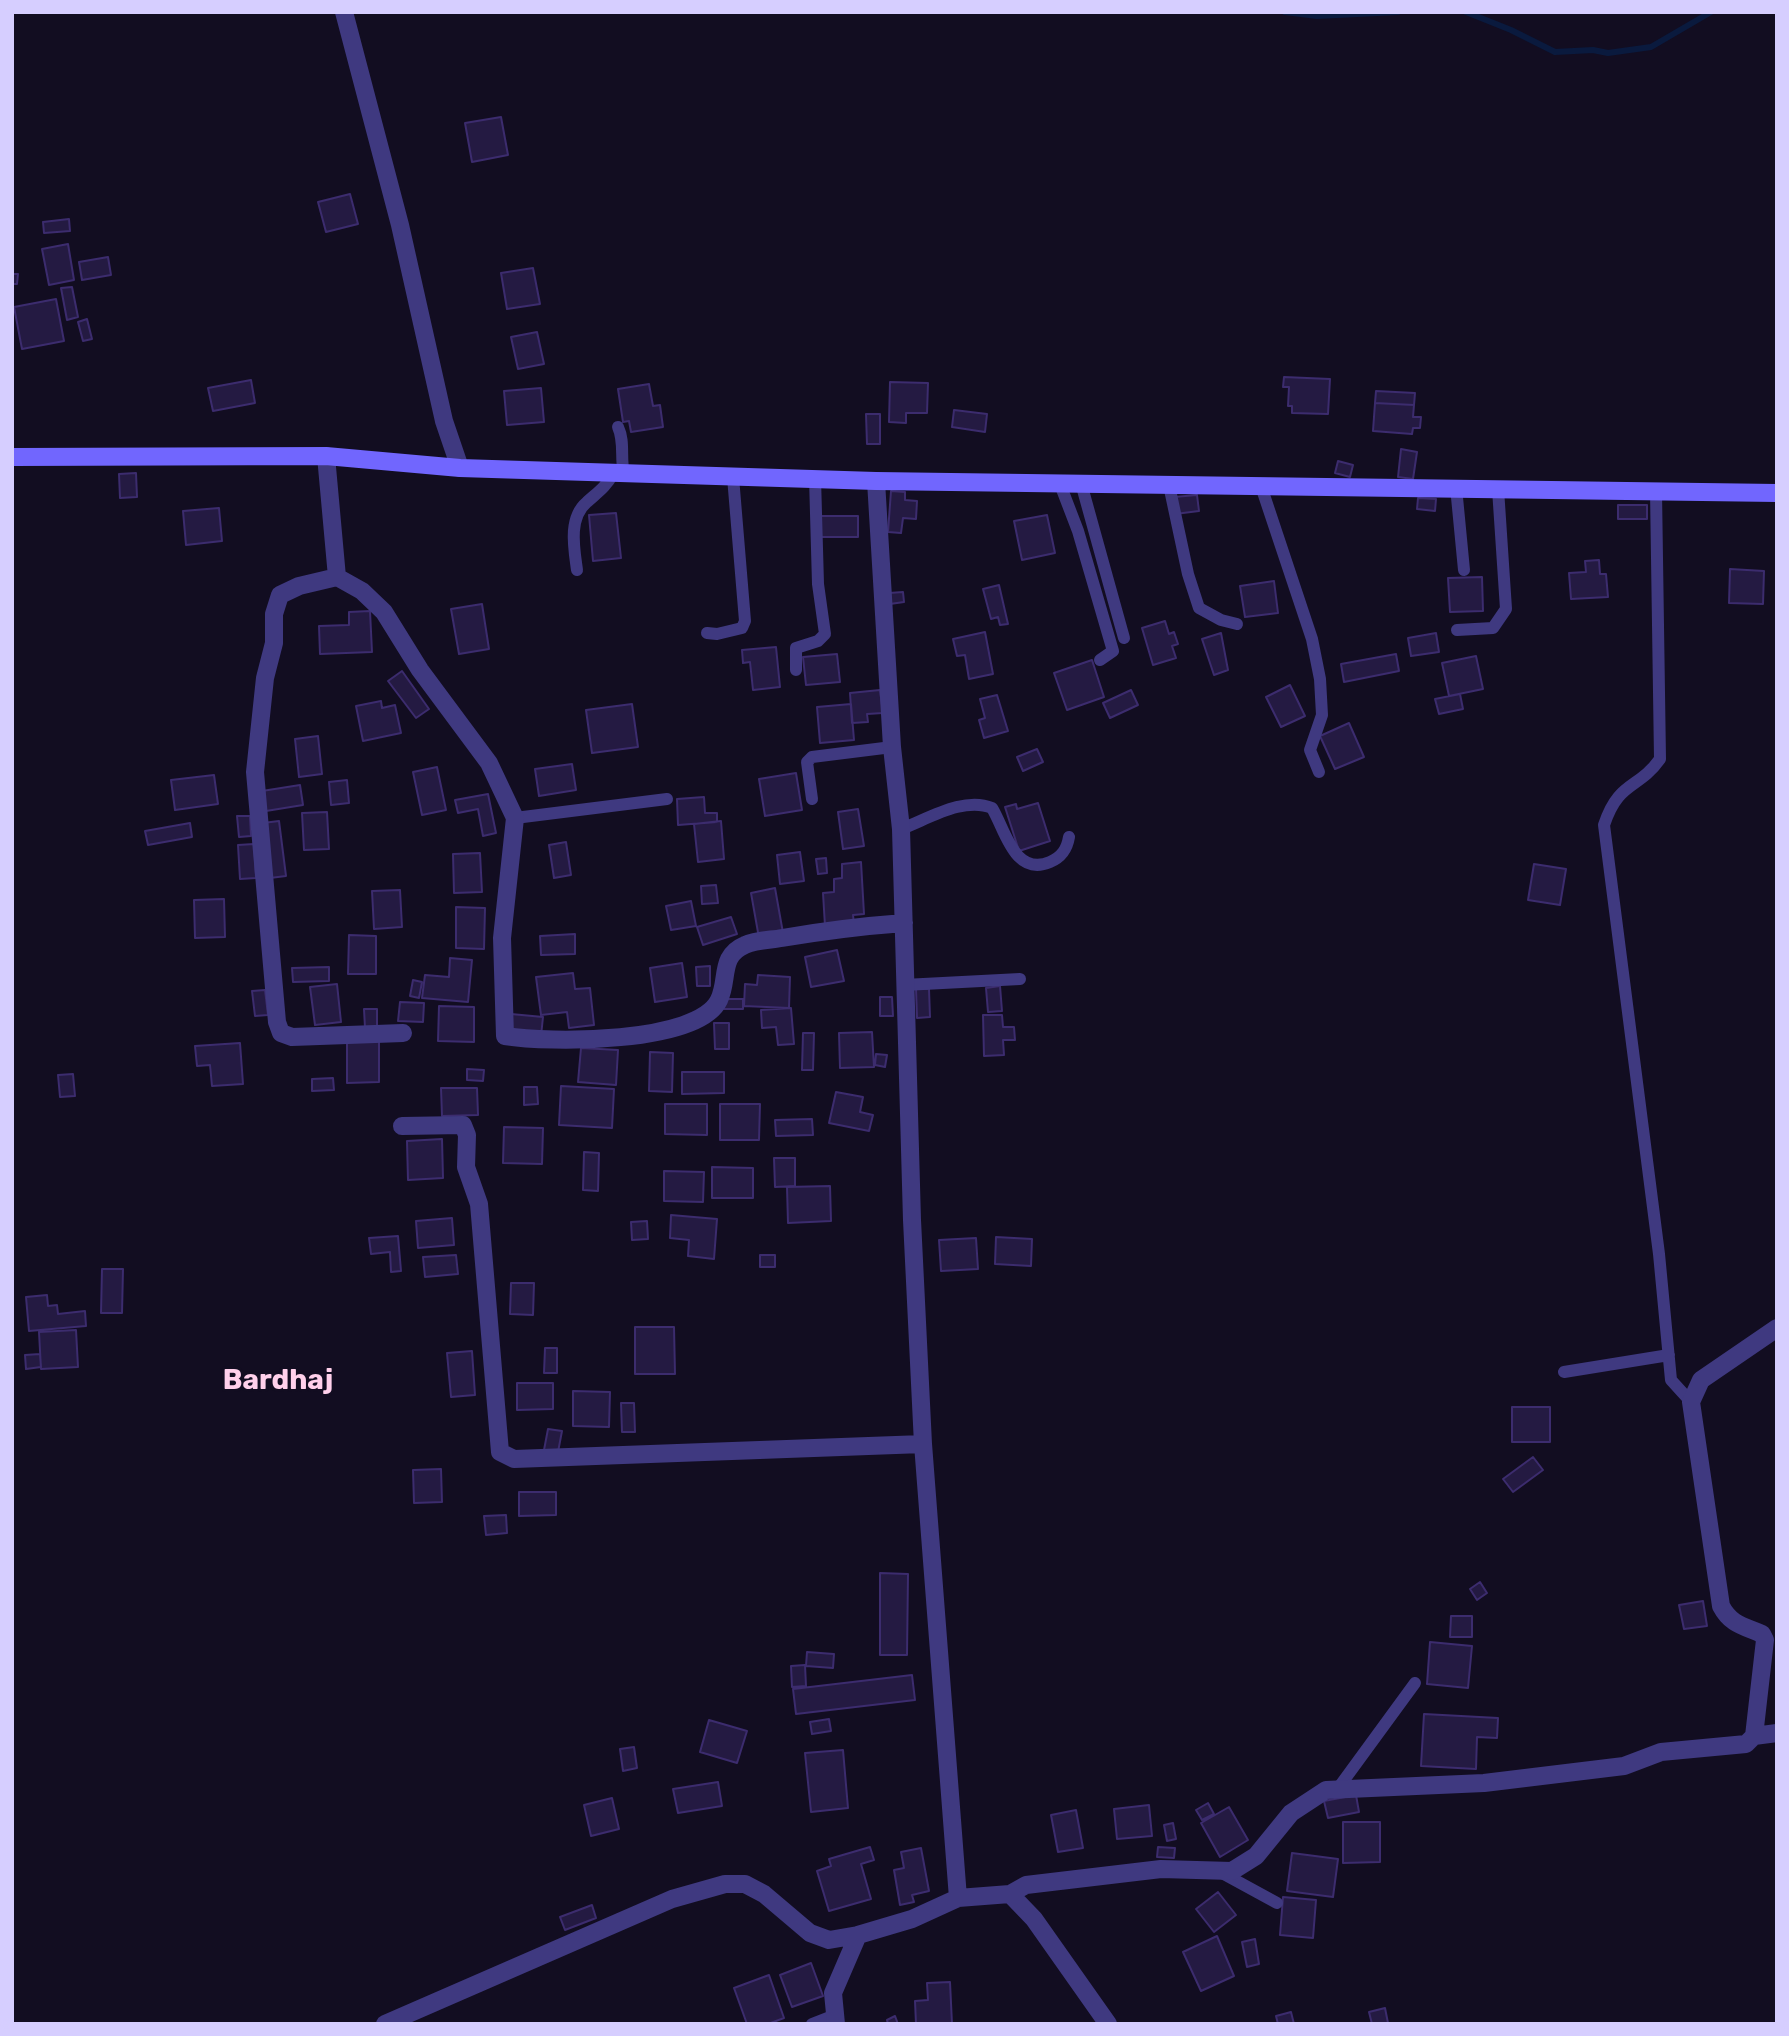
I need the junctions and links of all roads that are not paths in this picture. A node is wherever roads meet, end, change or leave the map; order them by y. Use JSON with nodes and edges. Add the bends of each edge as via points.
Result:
{"nodes":[{"id":1,"x":344,"y":12,"type":"edge"},
{"id":2,"x":618,"y":427,"type":"dead end"},
{"id":3,"x":326,"y":456,"type":"junction"},
{"id":4,"x":12,"y":457,"type":"edge"},
{"id":5,"x":460,"y":468,"type":"junction"},
{"id":6,"x":619,"y":474,"type":"junction"},
{"id":7,"x":733,"y":477,"type":"junction"},
{"id":8,"x":815,"y":478,"type":"junction"},
{"id":9,"x":876,"y":481,"type":"junction"},
{"id":10,"x":1081,"y":483,"type":"junction"},
{"id":11,"x":1060,"y":484,"type":"junction"},
{"id":12,"x":1168,"y":485,"type":"junction"},
{"id":13,"x":1261,"y":485,"type":"junction"},
{"id":14,"x":1456,"y":487,"type":"junction"},
{"id":15,"x":1498,"y":489,"type":"junction"},
{"id":16,"x":1656,"y":491,"type":"junction"},
{"id":17,"x":1777,"y":493,"type":"edge"},
{"id":18,"x":577,"y":570,"type":"dead end"},
{"id":19,"x":1464,"y":570,"type":"dead end"},
{"id":20,"x":337,"y":577,"type":"junction"},
{"id":21,"x":1237,"y":624,"type":"dead end"},
{"id":22,"x":1457,"y":631,"type":"dead end"},
{"id":23,"x":707,"y":633,"type":"dead end"},
{"id":24,"x":1124,"y":638,"type":"dead end"},
{"id":25,"x":1100,"y":660,"type":"dead end"},
{"id":26,"x":796,"y":670,"type":"dead end"},
{"id":27,"x":892,"y":747,"type":"junction"},
{"id":28,"x":1319,"y":772,"type":"dead end"},
{"id":29,"x":667,"y":799,"type":"dead end"},
{"id":30,"x":812,"y":799,"type":"dead end"},
{"id":31,"x":515,"y":818,"type":"junction"},
{"id":32,"x":901,"y":829,"type":"junction"},
{"id":33,"x":1069,"y":837,"type":"dead end"},
{"id":34,"x":904,"y":923,"type":"junction"},
{"id":35,"x":1020,"y":979,"type":"dead end"},
{"id":36,"x":904,"y":985,"type":"junction"},
{"id":37,"x":403,"y":1032,"type":"dead end"},
{"id":38,"x":402,"y":1126,"type":"dead end"},
{"id":39,"x":1777,"y":1328,"type":"edge"},
{"id":40,"x":1669,"y":1355,"type":"junction"},
{"id":41,"x":1564,"y":1372,"type":"dead end"},
{"id":42,"x":1691,"y":1402,"type":"junction"},
{"id":43,"x":923,"y":1444,"type":"junction"},
{"id":44,"x":1415,"y":1683,"type":"dead end"},
{"id":45,"x":1777,"y":1733,"type":"edge"},
{"id":46,"x":1754,"y":1736,"type":"junction"},
{"id":47,"x":1339,"y":1787,"type":"junction"},
{"id":48,"x":1222,"y":1873,"type":"junction"},
{"id":49,"x":1010,"y":1894,"type":"junction"},
{"id":50,"x":958,"y":1898,"type":"junction"},
{"id":51,"x":1277,"y":1903,"type":"dead end"},
{"id":52,"x":858,"y":1935,"type":"junction"},
{"id":53,"x":836,"y":2020,"type":"edge"},
{"id":54,"x":385,"y":2024,"type":"edge"},
{"id":55,"x":812,"y":2024,"type":"edge"},
{"id":56,"x":1108,"y":2024,"type":"edge"}],
"edges":[{"from":1,"to":5,"type":"street","via":[[400,225],[444,421]]},
{"from":2,"to":6,"type":"lane","via":[[623,437]]},
{"from":3,"to":4,"type":"street"},
{"from":3,"to":5,"type":"street"},
{"from":3,"to":20,"type":"street"},
{"from":5,"to":6,"type":"street"},
{"from":6,"to":7,"type":"street"},
{"from":6,"to":18,"type":"lane","via":[[578,511],[574,525]]},
{"from":7,"to":8,"type":"street"},
{"from":7,"to":23,"type":"lane","via":[[745,621],[742,628],[731,632]]},
{"from":8,"to":9,"type":"street"},
{"from":8,"to":26,"type":"lane","via":[[818,584],[825,634],[796,648]]},
{"from":9,"to":11,"type":"street"},
{"from":9,"to":27,"type":"street"},
{"from":10,"to":11,"type":"street"},
{"from":10,"to":12,"type":"street"},
{"from":10,"to":24,"type":"lane"},
{"from":11,"to":25,"type":"lane","via":[[1113,651]]},
{"from":12,"to":13,"type":"street"},
{"from":12,"to":21,"type":"lane","via":[[1199,608]]},
{"from":13,"to":14,"type":"street"},
{"from":13,"to":28,"type":"lane","via":[[1312,639],[1322,715],[1310,750]]},
{"from":14,"to":15,"type":"street"},
{"from":14,"to":19,"type":"lane"},
{"from":15,"to":16,"type":"street"},
{"from":15,"to":22,"type":"lane","via":[[1506,609],[1493,628]]},
{"from":16,"to":17,"type":"street"},
{"from":16,"to":40,"type":"lane","via":[[1660,759],[1652,771],[1619,792],[1604,825]]},
{"from":20,"to":31,"type":"street","via":[[362,591],[384,612],[420,670],[489,763]]},
{"from":20,"to":37,"type":"street","via":[[280,594],[265,678],[255,772],[277,1022],[281,1034],[292,1037]]},
{"from":27,"to":30,"type":"lane","via":[[812,757],[807,762]]},
{"from":27,"to":32,"type":"street"},
{"from":29,"to":31,"type":"lane"},
{"from":31,"to":34,"type":"street","via":[[502,938],[505,1035],[534,1041],[604,1040],[663,1030],[706,1016],[719,999],[724,965],[745,944],[822,930]]},
{"from":32,"to":33,"type":"lane","via":[[981,803],[992,808],[1014,853],[1036,865],[1059,857],[1067,849]]},
{"from":32,"to":34,"type":"street"},
{"from":34,"to":36,"type":"street"},
{"from":35,"to":36,"type":"lane"},
{"from":36,"to":43,"type":"street"},
{"from":38,"to":43,"type":"street","via":[[463,1125],[467,1135],[466,1167],[479,1204],[500,1452],[505,1456]]},
{"from":39,"to":42,"type":"street","via":[[1701,1380]]},
{"from":40,"to":41,"type":"lane"},
{"from":40,"to":42,"type":"lane","via":[[1671,1380]]},
{"from":42,"to":46,"type":"street","via":[[1721,1606],[1736,1624],[1762,1634],[1765,1640]]},
{"from":43,"to":50,"type":"street"},
{"from":44,"to":47,"type":"lane"},
{"from":45,"to":46,"type":"street"},
{"from":46,"to":47,"type":"street","via":[[1746,1744],[1727,1748],[1661,1752],[1624,1766],[1578,1773],[1439,1786]]},
{"from":47,"to":48,"type":"street","via":[[1310,1797],[1282,1822],[1256,1856]]},
{"from":48,"to":49,"type":"street","via":[[1161,1869],[1026,1885]]},
{"from":48,"to":51,"type":"lane"},
{"from":49,"to":50,"type":"street"},
{"from":49,"to":56,"type":"street","via":[[1034,1919]]},
{"from":50,"to":52,"type":"street","via":[[912,1919]]},
{"from":52,"to":53,"type":"street","via":[[834,1993]]},
{"from":52,"to":54,"type":"street","via":[[829,1940],[819,1937],[764,1894],[745,1884],[726,1884],[672,1899]]},
{"from":53,"to":55,"type":"lane"}]}
